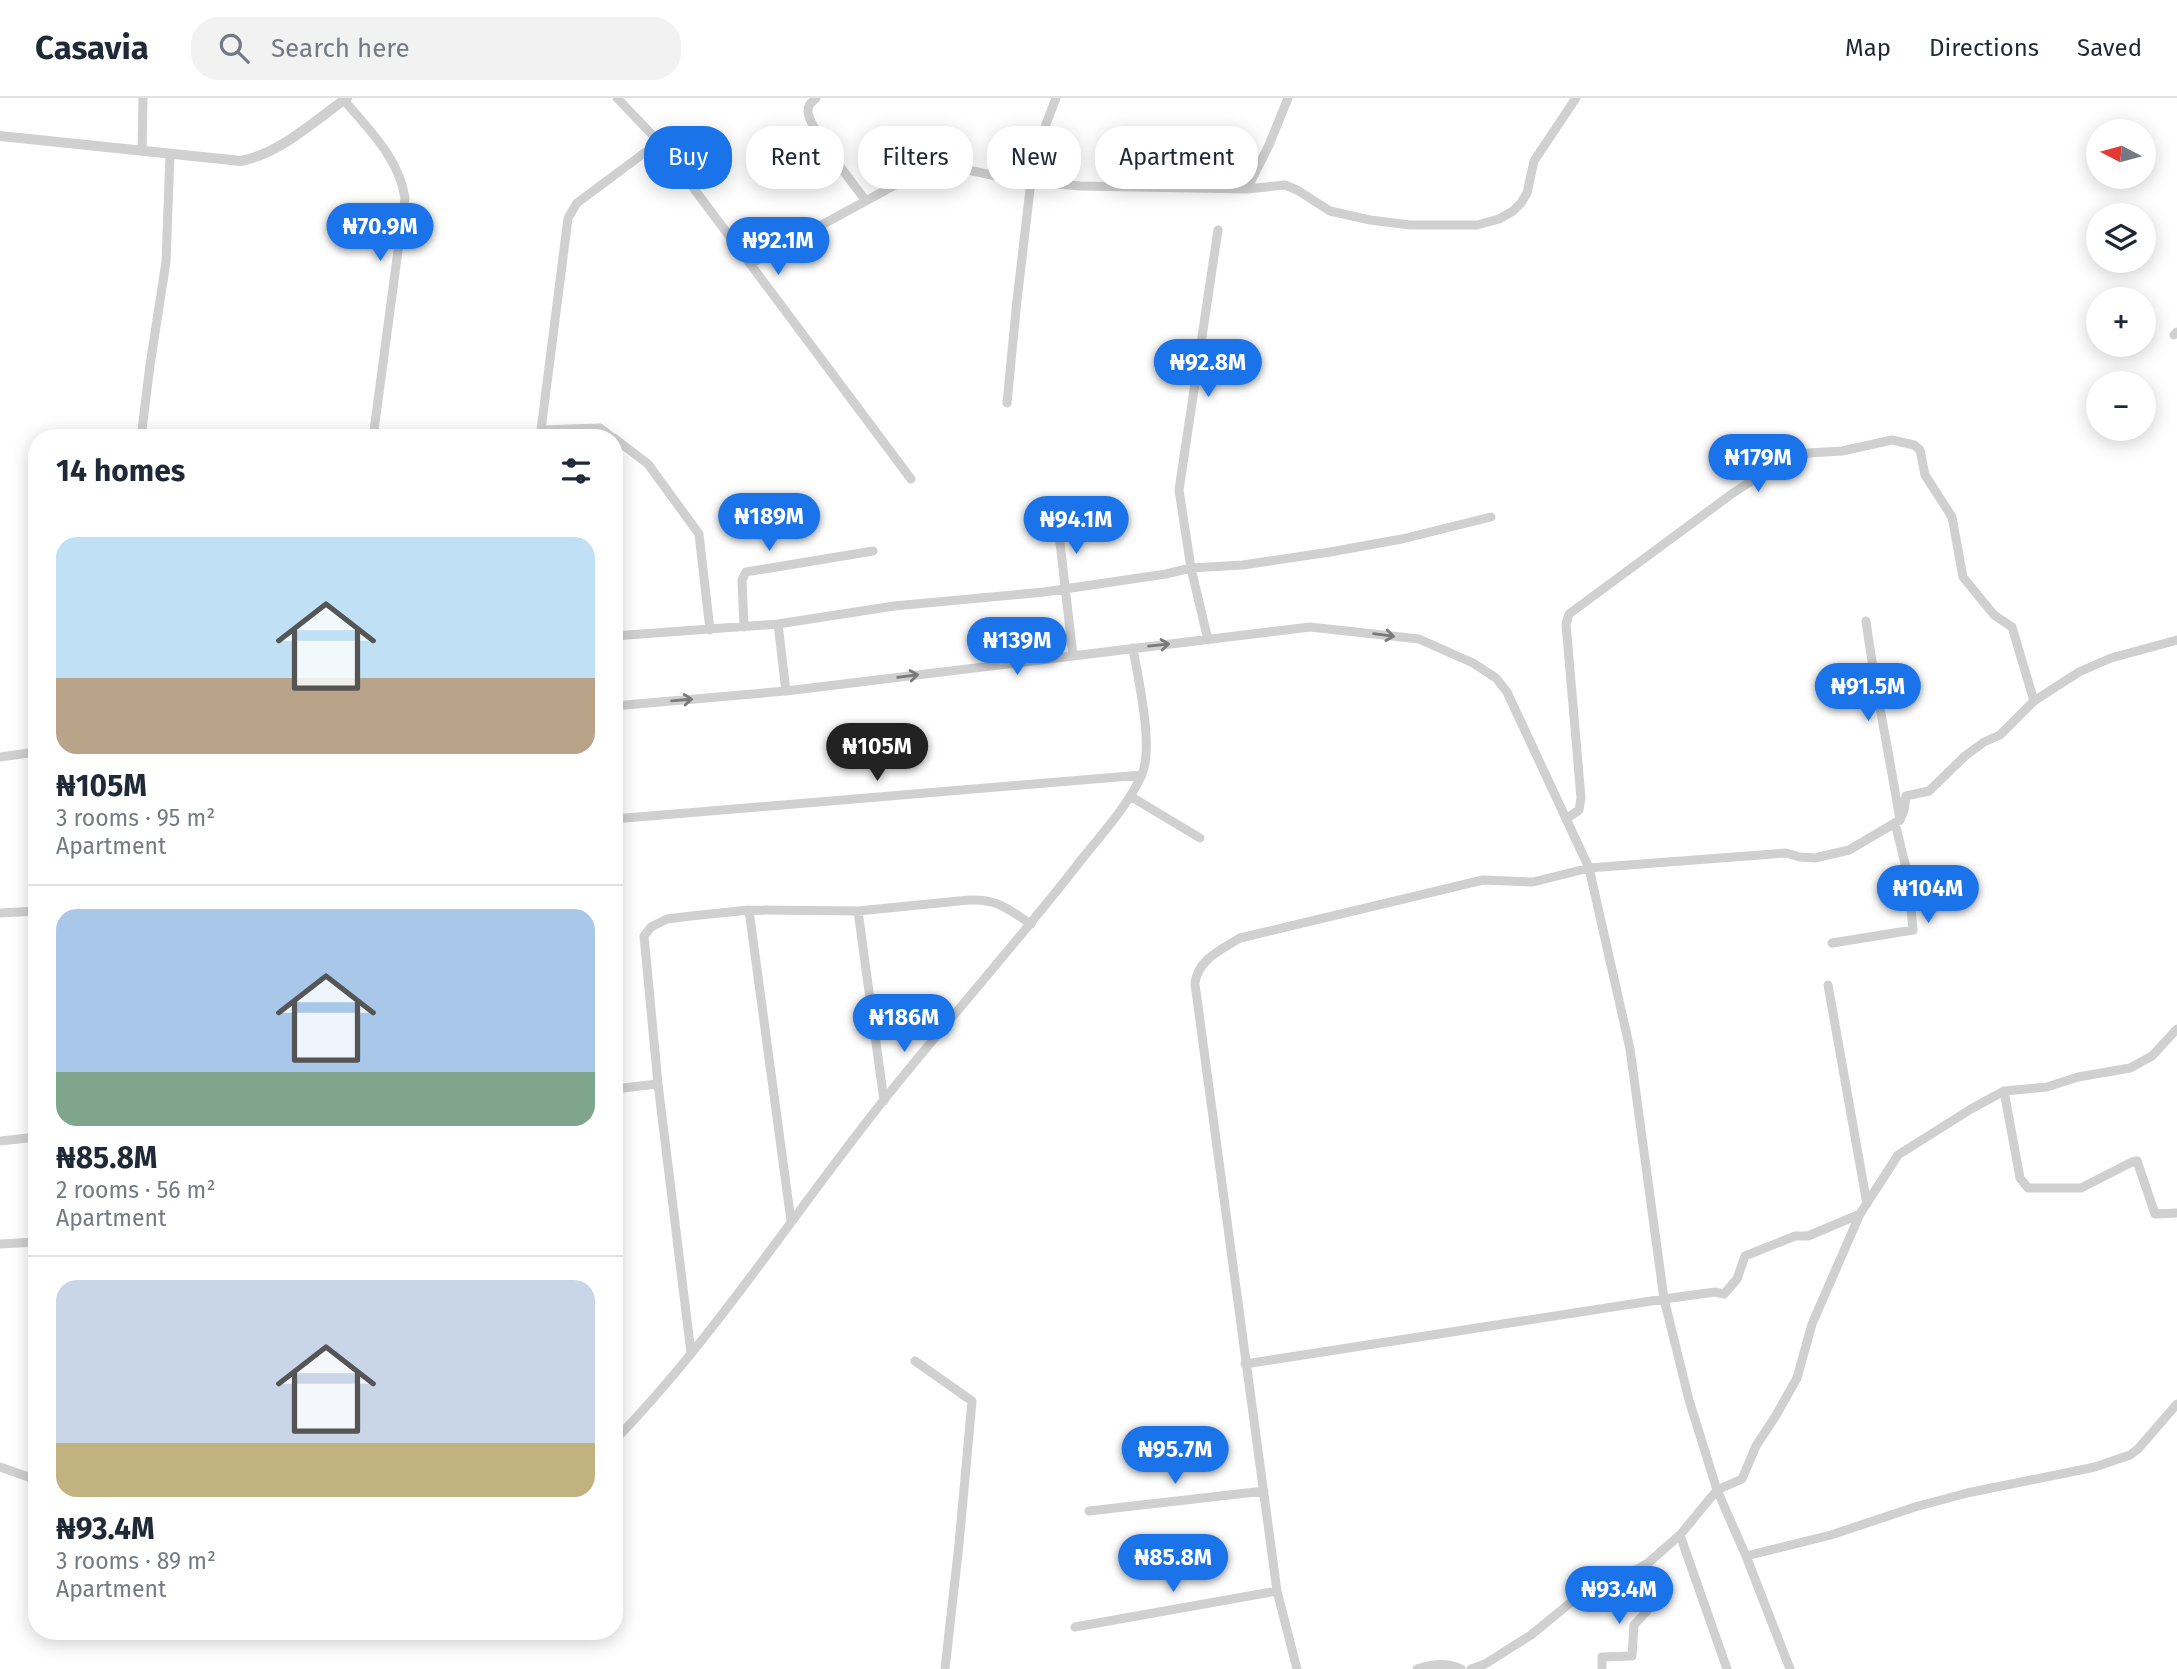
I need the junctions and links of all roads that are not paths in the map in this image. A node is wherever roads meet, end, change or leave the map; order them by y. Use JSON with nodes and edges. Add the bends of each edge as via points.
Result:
{"nodes":[{"id":1,"x":143,"y":98,"type":"edge"},
{"id":2,"x":617,"y":98,"type":"edge"},
{"id":3,"x":816,"y":98,"type":"edge"},
{"id":4,"x":1056,"y":98,"type":"edge"},
{"id":5,"x":1288,"y":98,"type":"edge"},
{"id":6,"x":1576,"y":98,"type":"edge"},
{"id":7,"x":345,"y":99,"type":"edge"},
{"id":8,"x":644,"y":126,"type":"edge"},
{"id":9,"x":1045,"y":126,"type":"edge"},
{"id":10,"x":0,"y":136,"type":"edge"},
{"id":11,"x":142,"y":151,"type":"junction"},
{"id":12,"x":644,"y":153,"type":"edge"},
{"id":13,"x":170,"y":154,"type":"junction"},
{"id":14,"x":1258,"y":167,"type":"edge"},
{"id":15,"x":987,"y":174,"type":"edge"},
{"id":16,"x":1258,"y":188,"type":"edge"},
{"id":17,"x":694,"y":189,"type":"edge"},
{"id":18,"x":1030,"y":189,"type":"edge"},
{"id":19,"x":865,"y":200,"type":"junction"},
{"id":20,"x":1218,"y":230,"type":"dead end"},
{"id":21,"x":750,"y":264,"type":"junction"},
{"id":22,"x":1007,"y":403,"type":"dead end"},
{"id":23,"x":142,"y":429,"type":"edge"},
{"id":24,"x":374,"y":429,"type":"edge"},
{"id":25,"x":542,"y":429,"type":"edge"},
{"id":26,"x":623,"y":445,"type":"edge"},
{"id":27,"x":911,"y":480,"type":"dead end"},
{"id":28,"x":1490,"y":517,"type":"dead end"},
{"id":29,"x":1058,"y":525,"type":"dead end"},
{"id":30,"x":873,"y":551,"type":"dead end"},
{"id":31,"x":1191,"y":568,"type":"junction"},
{"id":32,"x":1064,"y":589,"type":"junction"},
{"id":33,"x":1866,"y":621,"type":"dead end"},
{"id":34,"x":778,"y":624,"type":"junction"},
{"id":35,"x":744,"y":627,"type":"junction"},
{"id":36,"x":710,"y":630,"type":"junction"},
{"id":37,"x":623,"y":635,"type":"edge"},
{"id":38,"x":1208,"y":640,"type":"junction"},
{"id":39,"x":2177,"y":640,"type":"edge"},
{"id":40,"x":1133,"y":648,"type":"junction"},
{"id":41,"x":1073,"y":656,"type":"junction"},
{"id":42,"x":786,"y":691,"type":"junction"},
{"id":43,"x":2034,"y":701,"type":"junction"},
{"id":44,"x":623,"y":705,"type":"edge"},
{"id":45,"x":28,"y":753,"type":"edge"},
{"id":46,"x":0,"y":757,"type":"edge"},
{"id":47,"x":1142,"y":775,"type":"junction"},
{"id":48,"x":1130,"y":796,"type":"junction"},
{"id":49,"x":623,"y":819,"type":"edge"},
{"id":50,"x":1566,"y":819,"type":"junction"},
{"id":51,"x":1898,"y":821,"type":"junction"},
{"id":52,"x":1200,"y":838,"type":"dead end"},
{"id":53,"x":1589,"y":868,"type":"junction"},
{"id":54,"x":749,"y":910,"type":"junction"},
{"id":55,"x":28,"y":911,"type":"edge"},
{"id":56,"x":858,"y":911,"type":"junction"},
{"id":57,"x":0,"y":913,"type":"edge"},
{"id":58,"x":1031,"y":924,"type":"junction"},
{"id":59,"x":1832,"y":943,"type":"dead end"},
{"id":60,"x":1828,"y":985,"type":"dead end"},
{"id":61,"x":2177,"y":1029,"type":"edge"},
{"id":62,"x":658,"y":1084,"type":"junction"},
{"id":63,"x":623,"y":1088,"type":"edge"},
{"id":64,"x":2004,"y":1091,"type":"junction"},
{"id":65,"x":884,"y":1101,"type":"junction"},
{"id":66,"x":28,"y":1138,"type":"edge"},
{"id":67,"x":0,"y":1141,"type":"edge"},
{"id":68,"x":1867,"y":1204,"type":"junction"},
{"id":69,"x":2177,"y":1213,"type":"edge"},
{"id":70,"x":1860,"y":1214,"type":"junction"},
{"id":71,"x":791,"y":1221,"type":"junction"},
{"id":72,"x":28,"y":1242,"type":"edge"},
{"id":73,"x":0,"y":1244,"type":"edge"},
{"id":74,"x":1664,"y":1299,"type":"junction"},
{"id":75,"x":691,"y":1353,"type":"junction"},
{"id":76,"x":915,"y":1361,"type":"dead end"},
{"id":77,"x":1245,"y":1364,"type":"junction"},
{"id":78,"x":2177,"y":1404,"type":"edge"},
{"id":79,"x":623,"y":1432,"type":"edge"},
{"id":80,"x":0,"y":1467,"type":"edge"},
{"id":81,"x":28,"y":1477,"type":"edge"},
{"id":82,"x":1717,"y":1490,"type":"junction"},
{"id":83,"x":1264,"y":1491,"type":"junction"},
{"id":84,"x":1089,"y":1511,"type":"dead end"},
{"id":85,"x":1680,"y":1535,"type":"junction"},
{"id":86,"x":1746,"y":1556,"type":"junction"},
{"id":87,"x":1648,"y":1563,"type":"junction"},
{"id":88,"x":1277,"y":1591,"type":"junction"},
{"id":89,"x":1074,"y":1627,"type":"dead end"},
{"id":90,"x":945,"y":1669,"type":"edge"},
{"id":91,"x":1297,"y":1669,"type":"edge"},
{"id":92,"x":1417,"y":1669,"type":"edge"},
{"id":93,"x":1461,"y":1669,"type":"edge"},
{"id":94,"x":1471,"y":1669,"type":"edge"},
{"id":95,"x":1602,"y":1669,"type":"edge"},
{"id":96,"x":1727,"y":1669,"type":"edge"},
{"id":97,"x":1790,"y":1669,"type":"edge"}],
"edges":[{"from":1,"to":11,"type":"street"},
{"from":2,"to":8,"type":"street"},
{"from":3,"to":19,"type":"street","via":[[808,105],[813,126]]},
{"from":4,"to":9,"type":"street"},
{"from":5,"to":14,"type":"street"},
{"from":6,"to":16,"type":"street","via":[[1534,161],[1521,204],[1499,219],[1477,225],[1410,225],[1330,211],[1284,185]]},
{"from":7,"to":13,"type":"street","via":[[279,146],[251,159]]},
{"from":7,"to":24,"type":"street","via":[[392,159],[405,198]]},
{"from":10,"to":11,"type":"street"},
{"from":11,"to":13,"type":"street"},
{"from":12,"to":25,"type":"street","via":[[577,203],[568,218]]},
{"from":13,"to":23,"type":"street","via":[[166,262]]},
{"from":15,"to":19,"type":"street","via":[[930,166]]},
{"from":17,"to":21,"type":"street"},
{"from":18,"to":22,"type":"street"},
{"from":19,"to":21,"type":"street"},
{"from":20,"to":31,"type":"street","via":[[1179,490]]},
{"from":21,"to":27,"type":"street"},
{"from":26,"to":36,"type":"street","via":[[648,464],[699,534]]},
{"from":28,"to":31,"type":"street","via":[[1330,552]]},
{"from":29,"to":32,"type":"street"},
{"from":30,"to":35,"type":"street","via":[[746,572],[742,580]]},
{"from":31,"to":32,"type":"street"},
{"from":31,"to":38,"type":"street"},
{"from":32,"to":34,"type":"street","via":[[894,606]]},
{"from":32,"to":41,"type":"street"},
{"from":33,"to":51,"type":"street"},
{"from":34,"to":35,"type":"street"},
{"from":34,"to":42,"type":"street"},
{"from":35,"to":36,"type":"street"},
{"from":36,"to":37,"type":"street"},
{"from":40,"to":38,"type":"street","one_way":true},
{"from":38,"to":50,"type":"street","one_way":true,"via":[[1310,626],[1419,639],[1473,663],[1496,678],[1507,692]]},
{"from":39,"to":43,"type":"street","via":[[2111,658]]},
{"from":40,"to":41,"type":"street"},
{"from":40,"to":47,"type":"street","via":[[1146,739]]},
{"from":42,"to":41,"type":"street","one_way":true},
{"from":44,"to":42,"type":"street","one_way":true},
{"from":43,"to":50,"type":"street","via":[[2012,627],[1994,615],[1962,577],[1952,517],[1925,475],[1920,450],[1892,440],[1808,453],[1767,470],[1569,614],[1566,624],[1581,798],[1579,810]]},
{"from":43,"to":51,"type":"street","via":[[2000,735],[1955,764],[1929,791],[1906,796]]},
{"from":45,"to":46,"type":"street"},
{"from":47,"to":48,"type":"street"},
{"from":47,"to":49,"type":"street"},
{"from":48,"to":52,"type":"street"},
{"from":48,"to":58,"type":"street"},
{"from":50,"to":53,"type":"street"},
{"from":51,"to":53,"type":"street","via":[[1849,850],[1815,858],[1786,853]]},
{"from":51,"to":59,"type":"street","via":[[1913,930]]},
{"from":53,"to":74,"type":"street","via":[[1630,1049]]},
{"from":53,"to":77,"type":"street","via":[[1532,881],[1483,880],[1240,937],[1200,967],[1195,984]]},
{"from":54,"to":56,"type":"street"},
{"from":54,"to":62,"type":"street","via":[[667,919],[644,936]]},
{"from":54,"to":71,"type":"street"},
{"from":55,"to":57,"type":"street"},
{"from":56,"to":58,"type":"street","via":[[986,900]]},
{"from":56,"to":65,"type":"street"},
{"from":58,"to":65,"type":"street"},
{"from":60,"to":68,"type":"street"},
{"from":61,"to":64,"type":"street","via":[[2152,1056],[2130,1068],[2047,1087]]},
{"from":62,"to":63,"type":"street"},
{"from":62,"to":75,"type":"street"},
{"from":64,"to":68,"type":"street","via":[[1898,1155]]},
{"from":64,"to":69,"type":"street","via":[[2020,1178],[2028,1188],[2081,1188],[2137,1161],[2155,1214]]},
{"from":65,"to":71,"type":"street"},
{"from":66,"to":67,"type":"street"},
{"from":68,"to":70,"type":"street"},
{"from":70,"to":74,"type":"street","via":[[1745,1256],[1737,1279],[1724,1294]]},
{"from":70,"to":82,"type":"street","via":[[1812,1324],[1797,1378],[1742,1479]]},
{"from":71,"to":75,"type":"street"},
{"from":72,"to":73,"type":"street"},
{"from":74,"to":77,"type":"street"},
{"from":74,"to":82,"type":"street"},
{"from":75,"to":79,"type":"street"},
{"from":76,"to":90,"type":"street","via":[[972,1401]]},
{"from":77,"to":83,"type":"street"},
{"from":78,"to":86,"type":"street","via":[[2130,1455],[1967,1493]]},
{"from":80,"to":81,"type":"street"},
{"from":82,"to":85,"type":"street"},
{"from":82,"to":86,"type":"street"},
{"from":83,"to":84,"type":"street"},
{"from":83,"to":88,"type":"street"},
{"from":85,"to":87,"type":"street"},
{"from":85,"to":96,"type":"street"},
{"from":86,"to":97,"type":"street"},
{"from":87,"to":94,"type":"street","via":[[1575,1599],[1531,1635]]},
{"from":87,"to":95,"type":"street","via":[[1647,1611],[1634,1625],[1632,1656],[1602,1657]]},
{"from":88,"to":89,"type":"street"},
{"from":88,"to":91,"type":"street"},
{"from":92,"to":93,"type":"street","via":[[1450,1664]]}]}
